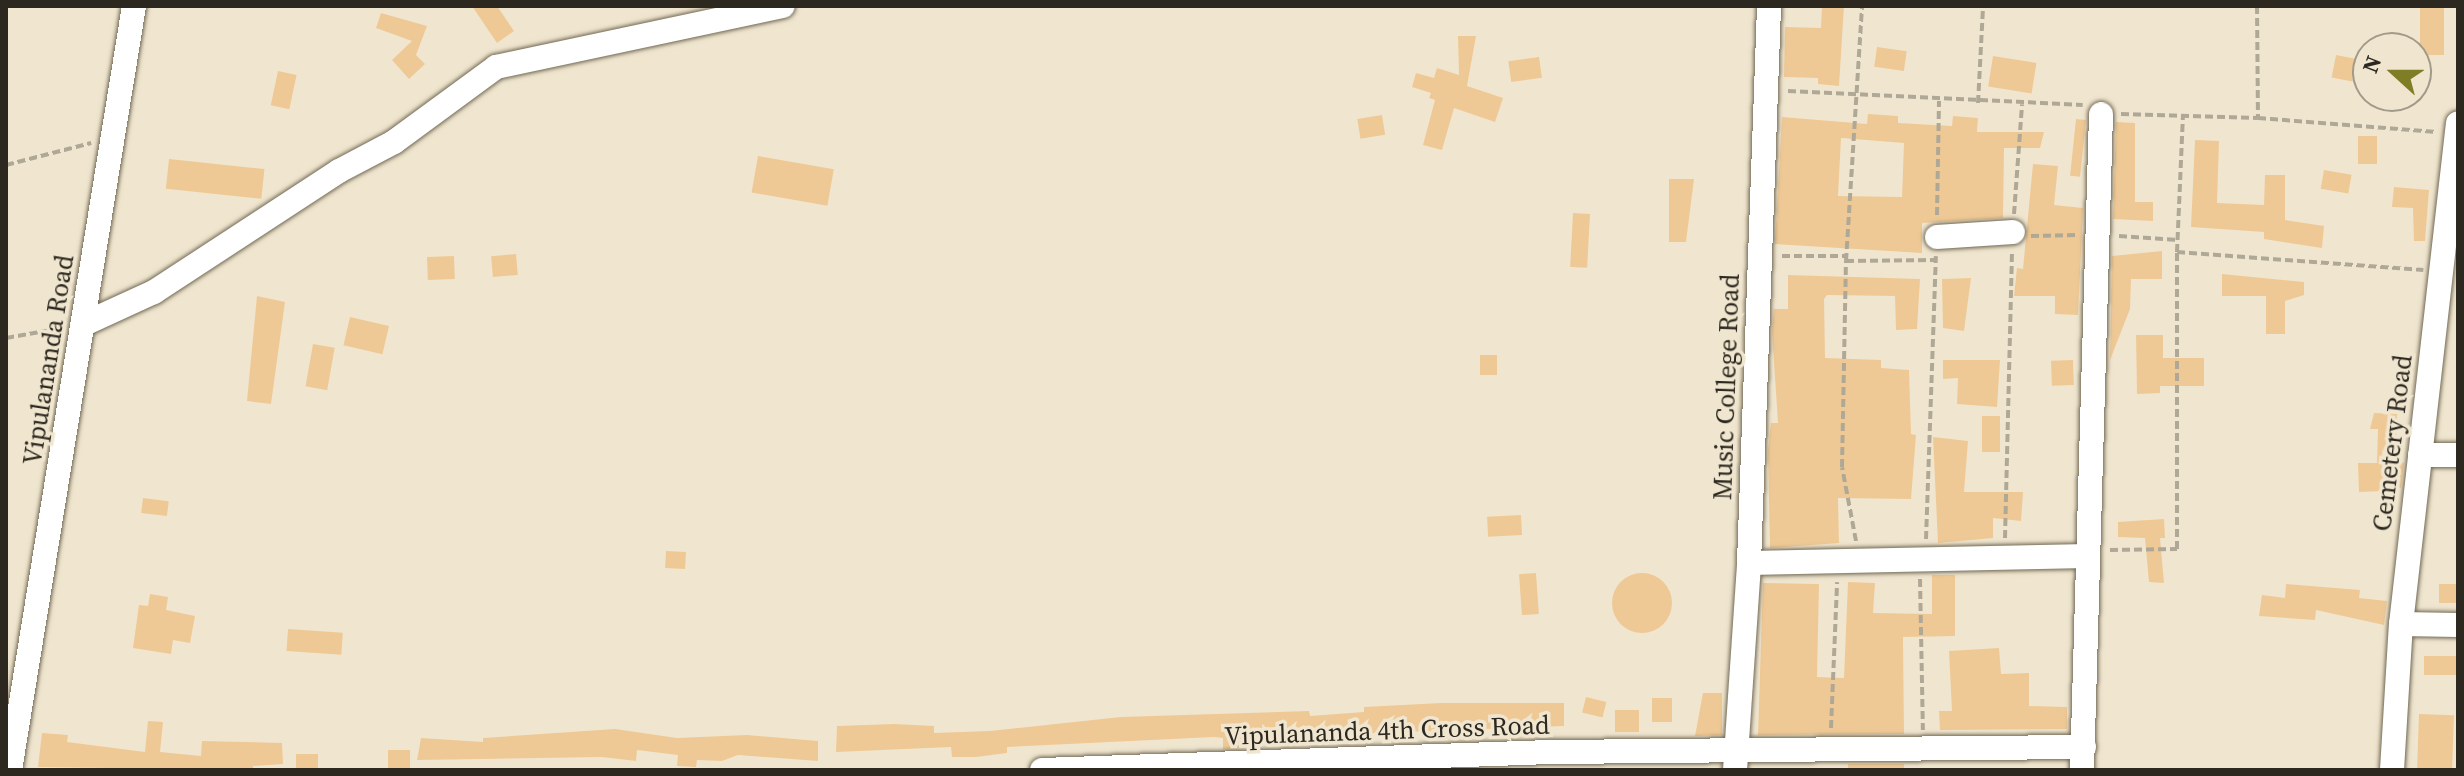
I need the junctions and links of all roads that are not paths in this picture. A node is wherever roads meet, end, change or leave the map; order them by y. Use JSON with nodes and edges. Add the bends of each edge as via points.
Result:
{"nodes":[{"id":1,"x":134,"y":6,"type":"edge"},
{"id":2,"x":783,"y":6,"type":"edge"},
{"id":3,"x":1769,"y":6,"type":"edge"},
{"id":4,"x":2101,"y":114,"type":"dead end"},
{"id":5,"x":2458,"y":123,"type":"edge"},
{"id":6,"x":2452,"y":231,"type":"edge"},
{"id":7,"x":2013,"y":232,"type":"road end"},
{"id":8,"x":1936,"y":248,"type":"road end"},
{"id":9,"x":84,"y":324,"type":"junction"},
{"id":10,"x":2420,"y":455,"type":"junction"},
{"id":11,"x":2458,"y":455,"type":"edge"},
{"id":12,"x":2088,"y":553,"type":"junction"},
{"id":13,"x":1749,"y":563,"type":"junction"},
{"id":14,"x":2401,"y":624,"type":"junction"},
{"id":15,"x":2458,"y":625,"type":"edge"},
{"id":16,"x":2083,"y":758,"type":"edge"},
{"id":17,"x":1735,"y":760,"type":"edge"},
{"id":18,"x":1894,"y":761,"type":"edge"},
{"id":19,"x":1250,"y":767,"type":"edge"},
{"id":20,"x":10,"y":770,"type":"edge"},
{"id":21,"x":1042,"y":770,"type":"edge"},
{"id":22,"x":2392,"y":770,"type":"edge"}],
"edges":[{"from":1,"to":9,"type":"street","name":"Vipulananda Road"},
{"from":2,"to":9,"type":"street","via":[[496,67],[394,142],[339,171],[154,292]]},
{"from":3,"to":13,"type":"street","name":"Music College Road"},
{"from":4,"to":12,"type":"street"},
{"from":5,"to":6,"type":"street","name":"Cemetery Road"},
{"from":6,"to":10,"type":"street","name":"Cemetery Road","via":[[2441,272]]},
{"from":7,"to":8,"type":"street"},
{"from":9,"to":20,"type":"street","name":"Vipulananda Road"},
{"from":10,"to":11,"type":"street"},
{"from":10,"to":14,"type":"street","name":"Cemetery Road"},
{"from":12,"to":13,"type":"street"},
{"from":12,"to":16,"type":"street"},
{"from":13,"to":17,"type":"street","name":"Music College Road"},
{"from":14,"to":15,"type":"street"},
{"from":14,"to":22,"type":"street","name":"Cemetery Road"},
{"from":16,"to":18,"type":"street","name":"Vipulananda 4th Cross Road","via":[[1923,752]]},
{"from":17,"to":18,"type":"street","name":"Vipulananda 4th Cross Road","via":[[1830,751]]},
{"from":17,"to":19,"type":"street","name":"Vipulananda 4th Cross Road","via":[[1551,752]]},
{"from":19,"to":21,"type":"street","name":"Vipulananda 4th Cross Road"}]}
